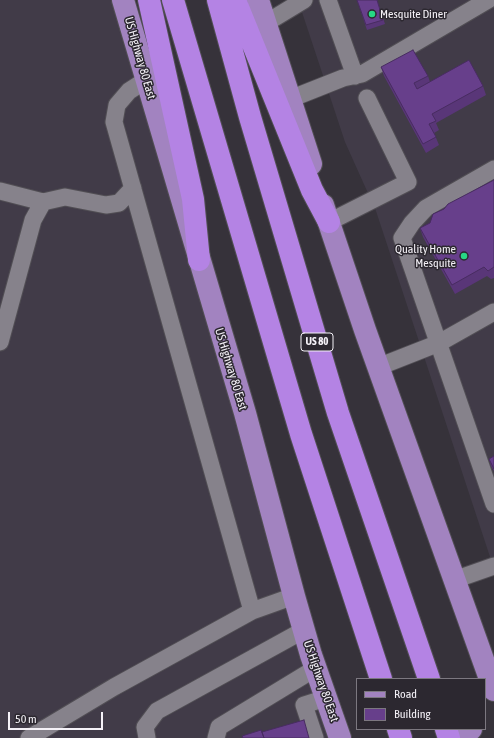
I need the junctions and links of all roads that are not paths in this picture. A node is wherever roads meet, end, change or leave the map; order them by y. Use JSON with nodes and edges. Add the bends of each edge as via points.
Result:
{"nodes":[{"id":1,"x":123,"y":0,"type":"edge"},
{"id":2,"x":149,"y":0,"type":"edge"},
{"id":3,"x":173,"y":0,"type":"edge"},
{"id":4,"x":218,"y":0,"type":"edge"},
{"id":5,"x":235,"y":0,"type":"edge"},
{"id":6,"x":258,"y":0,"type":"edge"},
{"id":7,"x":304,"y":0,"type":"edge"},
{"id":8,"x":328,"y":0,"type":"edge"},
{"id":9,"x":488,"y":0,"type":"edge"},
{"id":10,"x":266,"y":23,"type":"junction"},
{"id":11,"x":355,"y":76,"type":"junction"},
{"id":12,"x":146,"y":80,"type":"junction"},
{"id":13,"x":367,"y":98,"type":"dead end"},
{"id":14,"x":290,"y":99,"type":"junction"},
{"id":15,"x":494,"y":169,"type":"edge"},
{"id":16,"x":133,"y":188,"type":"junction"},
{"id":17,"x":0,"y":191,"type":"edge"},
{"id":18,"x":43,"y":202,"type":"junction"},
{"id":19,"x":329,"y":222,"type":"junction"},
{"id":20,"x":199,"y":260,"type":"junction"},
{"id":21,"x":494,"y":312,"type":"edge"},
{"id":22,"x":0,"y":342,"type":"edge"},
{"id":23,"x":439,"y":343,"type":"junction"},
{"id":24,"x":378,"y":367,"type":"junction"},
{"id":25,"x":487,"y":461,"type":"edge"},
{"id":26,"x":494,"y":504,"type":"edge"},
{"id":27,"x":494,"y":566,"type":"edge"},
{"id":28,"x":454,"y":580,"type":"junction"},
{"id":29,"x":294,"y":596,"type":"junction"},
{"id":30,"x":252,"y":611,"type":"junction"},
{"id":31,"x":304,"y":630,"type":"junction"},
{"id":32,"x":487,"y":665,"type":"edge"},
{"id":33,"x":316,"y":668,"type":"junction"},
{"id":34,"x":381,"y":678,"type":"edge"},
{"id":35,"x":429,"y":678,"type":"edge"},
{"id":36,"x":494,"y":690,"type":"edge"},
{"id":37,"x":326,"y":698,"type":"junction"},
{"id":38,"x":470,"y":730,"type":"edge"},
{"id":39,"x":29,"y":738,"type":"edge"},
{"id":40,"x":147,"y":738,"type":"edge"},
{"id":41,"x":216,"y":738,"type":"edge"},
{"id":42,"x":315,"y":738,"type":"edge"},
{"id":43,"x":340,"y":738,"type":"edge"},
{"id":44,"x":349,"y":738,"type":"edge"},
{"id":45,"x":461,"y":738,"type":"edge"}],
"edges":[{"from":1,"to":12,"type":"main road","name":"US Highway 80 East"},
{"from":2,"to":20,"type":"highway","via":[[193,199]]},
{"from":3,"to":34,"type":"highway","via":[[301,434]]},
{"from":4,"to":35,"type":"highway","number":"US 80","via":[[338,413]]},
{"from":5,"to":19,"type":"highway","via":[[312,190]]},
{"from":6,"to":10,"type":"main road"},
{"from":7,"to":10,"type":"lane"},
{"from":8,"to":11,"type":"lane"},
{"from":9,"to":11,"type":"lane"},
{"from":10,"to":14,"type":"main road"},
{"from":11,"to":14,"type":"lane","via":[[343,78]]},
{"from":12,"to":16,"type":"lane","via":[[129,91],[116,105],[114,122]]},
{"from":12,"to":20,"type":"main road","name":"US Highway 80 East"},
{"from":13,"to":19,"type":"lane","via":[[408,182]]},
{"from":14,"to":19,"type":"main road"},
{"from":15,"to":23,"type":"lane","via":[[426,208],[402,238]]},
{"from":16,"to":18,"type":"lane","via":[[119,202],[106,205],[65,197]]},
{"from":16,"to":30,"type":"lane"},
{"from":17,"to":18,"type":"lane"},
{"from":18,"to":22,"type":"lane","via":[[32,224]]},
{"from":19,"to":24,"type":"main road"},
{"from":20,"to":29,"type":"main road","name":"US Highway 80 East","via":[[245,413]]},
{"from":21,"to":23,"type":"lane"},
{"from":23,"to":24,"type":"lane"},
{"from":23,"to":25,"type":"lane"},
{"from":24,"to":28,"type":"main road"},
{"from":25,"to":26,"type":"lane"},
{"from":27,"to":28,"type":"lane"},
{"from":28,"to":32,"type":"main road"},
{"from":29,"to":30,"type":"lane"},
{"from":29,"to":31,"type":"main road","name":"US Highway 80 East"},
{"from":30,"to":39,"type":"lane","via":[[114,687]]},
{"from":31,"to":33,"type":"main road","name":"US Highway 80 East"},
{"from":31,"to":40,"type":"lane","via":[[157,711],[145,727]]},
{"from":32,"to":36,"type":"main road"},
{"from":33,"to":37,"type":"main road","name":"US Highway 80 East"},
{"from":33,"to":41,"type":"lane","via":[[219,727]]},
{"from":37,"to":42,"type":"lane","via":[[304,705]]},
{"from":37,"to":43,"type":"main road","name":"US Highway 80 East"},
{"from":37,"to":44,"type":"main road"},
{"from":38,"to":45,"type":"main road"}]}
